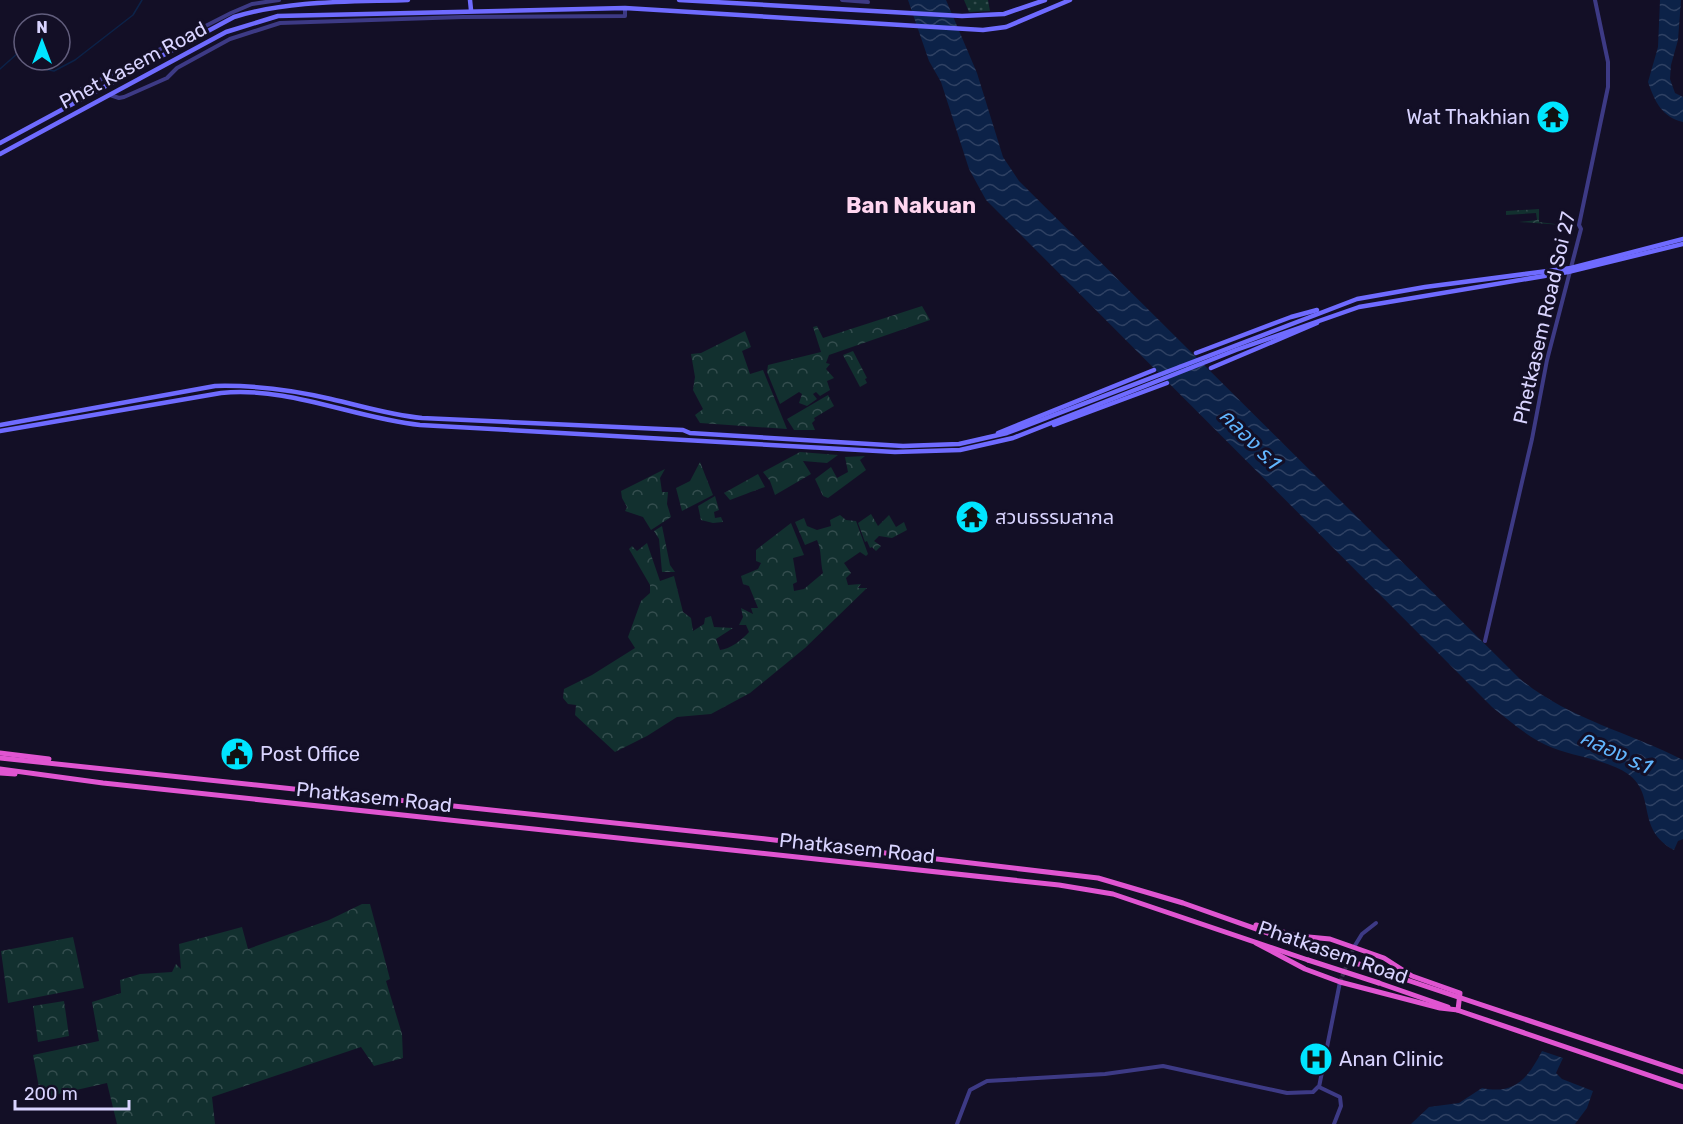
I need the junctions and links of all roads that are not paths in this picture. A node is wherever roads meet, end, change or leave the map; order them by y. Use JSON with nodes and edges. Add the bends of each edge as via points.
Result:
{"nodes":[{"id":1,"x":279,"y":0,"type":"edge"},
{"id":2,"x":408,"y":0,"type":"edge"},
{"id":3,"x":470,"y":0,"type":"edge"},
{"id":4,"x":679,"y":0,"type":"edge"},
{"id":5,"x":842,"y":0,"type":"edge"},
{"id":6,"x":1045,"y":0,"type":"edge"},
{"id":7,"x":1071,"y":0,"type":"edge"},
{"id":8,"x":1595,"y":0,"type":"edge"},
{"id":9,"x":868,"y":2,"type":"dead end"},
{"id":10,"x":624,"y":8,"type":"junction"},
{"id":11,"x":471,"y":10,"type":"junction"},
{"id":12,"x":110,"y":95,"type":"junction"},
{"id":13,"x":72,"y":104,"type":"junction"},
{"id":14,"x":79,"y":112,"type":"junction"},
{"id":15,"x":0,"y":143,"type":"edge"},
{"id":16,"x":0,"y":154,"type":"edge"},
{"id":17,"x":1683,"y":239,"type":"edge"},
{"id":18,"x":1683,"y":244,"type":"edge"},
{"id":19,"x":1570,"y":270,"type":"junction"},
{"id":20,"x":1337,"y":306,"type":"junction"},
{"id":21,"x":1338,"y":313,"type":"junction"},
{"id":22,"x":1196,"y":353,"type":"dead end"},
{"id":23,"x":1211,"y":368,"type":"dead end"},
{"id":24,"x":1154,"y":369,"type":"dead end"},
{"id":25,"x":1167,"y":383,"type":"dead end"},
{"id":26,"x":0,"y":425,"type":"edge"},
{"id":27,"x":626,"y":428,"type":"junction"},
{"id":28,"x":0,"y":431,"type":"edge"},
{"id":29,"x":625,"y":437,"type":"junction"},
{"id":30,"x":1013,"y":438,"type":"junction"},
{"id":31,"x":982,"y":439,"type":"junction"},
{"id":32,"x":1485,"y":641,"type":"dead end"},
{"id":33,"x":0,"y":753,"type":"edge"},
{"id":34,"x":0,"y":758,"type":"edge"},
{"id":35,"x":63,"y":764,"type":"junction"},
{"id":36,"x":0,"y":769,"type":"edge"},
{"id":37,"x":0,"y":773,"type":"edge"},
{"id":38,"x":44,"y":776,"type":"junction"},
{"id":39,"x":766,"y":839,"type":"junction"},
{"id":40,"x":764,"y":853,"type":"junction"},
{"id":41,"x":1376,"y":923,"type":"dead end"},
{"id":42,"x":1248,"y":926,"type":"junction"},
{"id":43,"x":1255,"y":941,"type":"junction"},
{"id":44,"x":1354,"y":947,"type":"junction"},
{"id":45,"x":1340,"y":982,"type":"junction"},
{"id":46,"x":1461,"y":999,"type":"junction"},
{"id":47,"x":1458,"y":1010,"type":"junction"},
{"id":48,"x":1683,"y":1072,"type":"edge"},
{"id":49,"x":1318,"y":1087,"type":"dead end"},
{"id":50,"x":1683,"y":1087,"type":"edge"},
{"id":51,"x":957,"y":1124,"type":"edge"},
{"id":52,"x":1334,"y":1124,"type":"edge"}],
"edges":[{"from":1,"to":13,"type":"street","via":[[252,4],[184,35],[80,90],[71,97]]},
{"from":2,"to":13,"type":"main road","name":"Phet Kasem Road","via":[[262,8],[234,17]]},
{"from":3,"to":11,"type":"main road"},
{"from":4,"to":6,"type":"main road","via":[[962,16],[1004,14]]},
{"from":5,"to":9,"type":"street"},
{"from":7,"to":10,"type":"main road","name":"Phet Kasem Road","via":[[1006,27],[967,30]]},
{"from":8,"to":19,"type":"street","name":"Phetkasem Road Soi 27","via":[[1608,62],[1608,87]]},
{"from":10,"to":11,"type":"main road","name":"Phet Kasem Road"},
{"from":10,"to":12,"type":"street","via":[[625,16],[280,23],[230,39],[177,68],[167,78],[124,97]]},
{"from":11,"to":12,"type":"main road","name":"Phet Kasem Road","via":[[278,16],[226,32]]},
{"from":12,"to":14,"type":"main road","name":"Phet Kasem Road"},
{"from":13,"to":14,"type":"main road"},
{"from":13,"to":15,"type":"main road","name":"Phet Kasem Road"},
{"from":14,"to":16,"type":"main road","name":"Phet Kasem Road"},
{"from":17,"to":19,"type":"main road"},
{"from":18,"to":19,"type":"main road"},
{"from":19,"to":20,"type":"main road","via":[[1425,287]]},
{"from":19,"to":21,"type":"main road"},
{"from":19,"to":32,"type":"street","name":"Phetkasem Road Soi 27"},
{"from":20,"to":22,"type":"main road","via":[[1291,317]]},
{"from":20,"to":31,"type":"main road","via":[[1007,433]]},
{"from":21,"to":23,"type":"main road"},
{"from":21,"to":30,"type":"main road"},
{"from":24,"to":31,"type":"main road"},
{"from":25,"to":30,"type":"main road"},
{"from":26,"to":27,"type":"main road","via":[[215,386],[237,386],[303,393],[394,416]]},
{"from":27,"to":29,"type":"main road"},
{"from":27,"to":31,"type":"main road","via":[[903,446]]},
{"from":28,"to":29,"type":"main road","via":[[230,392],[277,396],[391,422]]},
{"from":29,"to":30,"type":"main road","via":[[926,452],[985,446]]},
{"from":33,"to":35,"type":"highway"},
{"from":34,"to":35,"type":"highway","name":"Phatkasem Road"},
{"from":35,"to":39,"type":"highway","name":"Phatkasem Road"},
{"from":36,"to":38,"type":"highway","name":"Phatkasem Road"},
{"from":37,"to":38,"type":"highway"},
{"from":38,"to":40,"type":"highway","name":"Phatkasem Road"},
{"from":39,"to":40,"type":"highway"},
{"from":39,"to":42,"type":"highway","name":"Phatkasem Road","via":[[1098,878]]},
{"from":40,"to":43,"type":"highway","name":"Phatkasem Road","via":[[1101,892]]},
{"from":41,"to":44,"type":"street"},
{"from":42,"to":44,"type":"highway","via":[[1330,939]]},
{"from":42,"to":46,"type":"highway","name":"Phatkasem Road","bridge":true},
{"from":43,"to":45,"type":"highway","via":[[1259,947]]},
{"from":43,"to":47,"type":"highway","name":"Phatkasem Road","bridge":true},
{"from":44,"to":46,"type":"highway","via":[[1384,958],[1412,976],[1461,993]]},
{"from":45,"to":47,"type":"highway"},
{"from":45,"to":52,"type":"street","via":[[1319,1087],[1340,1097]]},
{"from":46,"to":47,"type":"highway"},
{"from":46,"to":48,"type":"highway","name":"Phatkasem Road"},
{"from":47,"to":50,"type":"highway","name":"Phatkasem Road"},
{"from":49,"to":51,"type":"street","via":[[1313,1092],[1287,1093],[1163,1066],[1105,1074],[987,1081],[970,1090]]}]}
